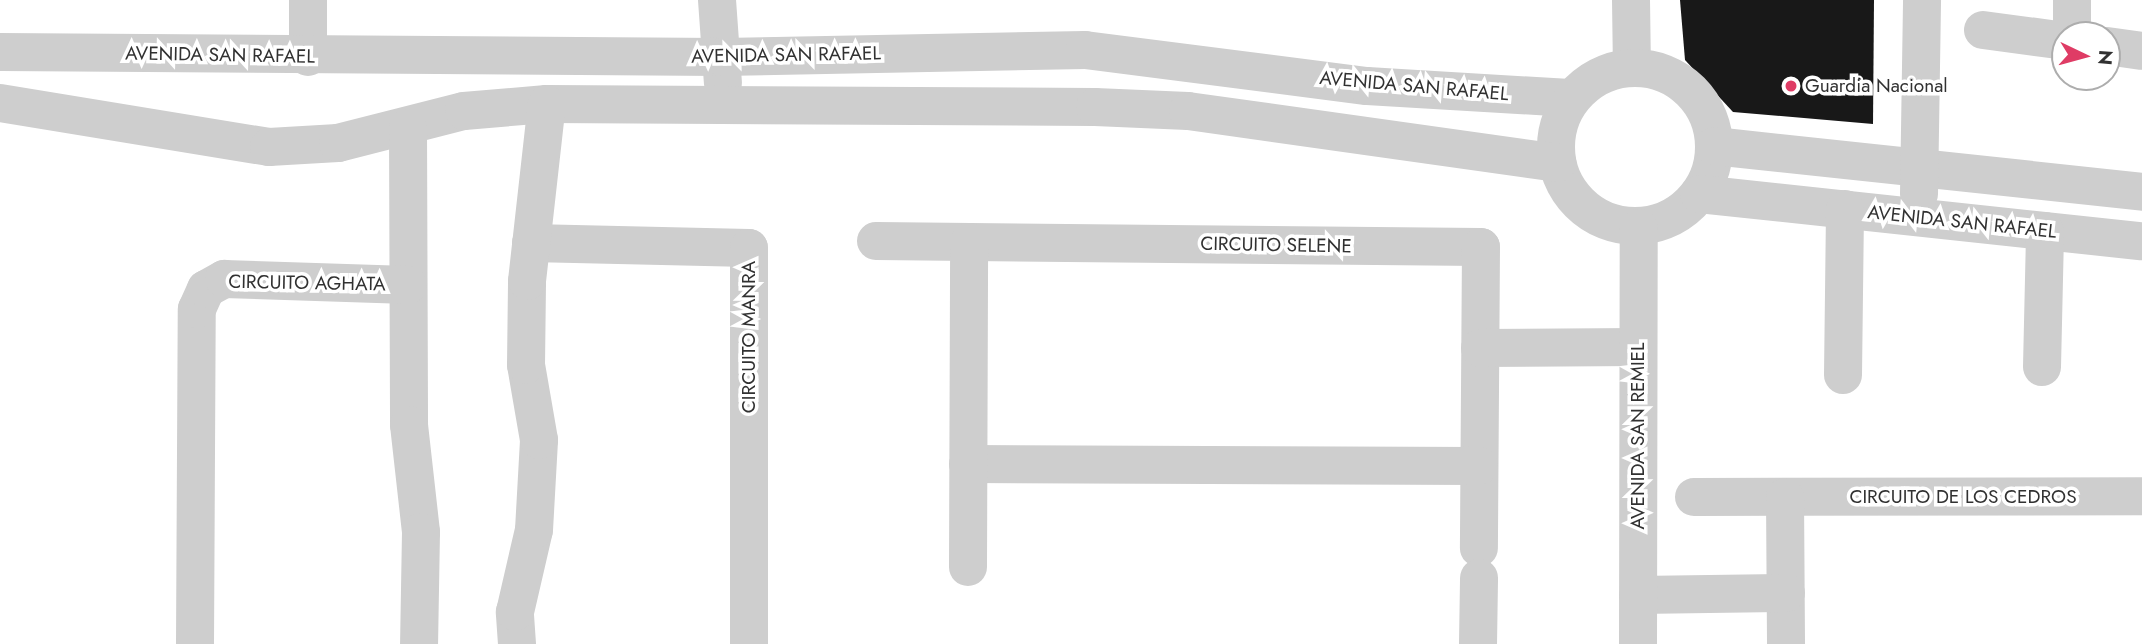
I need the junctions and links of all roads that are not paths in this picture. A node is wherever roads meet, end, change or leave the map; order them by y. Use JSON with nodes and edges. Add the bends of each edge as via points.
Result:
{"nodes":[{"id":1,"x":308,"y":0,"type":"edge"},
{"id":2,"x":717,"y":0,"type":"edge"},
{"id":3,"x":1631,"y":0,"type":"edge"},
{"id":4,"x":1922,"y":0,"type":"edge"},
{"id":5,"x":2072,"y":0,"type":"edge"},
{"id":6,"x":2072,"y":21,"type":"edge"},
{"id":7,"x":1983,"y":30,"type":"dead end"},
{"id":8,"x":2051,"y":39,"type":"edge"},
{"id":9,"x":2121,"y":48,"type":"edge"},
{"id":10,"x":2142,"y":51,"type":"edge"},
{"id":11,"x":0,"y":52,"type":"edge"},
{"id":12,"x":308,"y":57,"type":"junction"},
{"id":13,"x":722,"y":57,"type":"junction"},
{"id":14,"x":1632,"y":68,"type":"junction"},
{"id":15,"x":1570,"y":98,"type":"junction"},
{"id":16,"x":0,"y":103,"type":"edge"},
{"id":17,"x":547,"y":104,"type":"junction"},
{"id":18,"x":724,"y":106,"type":"junction"},
{"id":19,"x":408,"y":128,"type":"junction"},
{"id":20,"x":1714,"y":146,"type":"junction"},
{"id":21,"x":1558,"y":163,"type":"junction"},
{"id":22,"x":1920,"y":168,"type":"junction"},
{"id":23,"x":2142,"y":192,"type":"edge"},
{"id":24,"x":1699,"y":194,"type":"junction"},
{"id":25,"x":1845,"y":209,"type":"junction"},
{"id":26,"x":1919,"y":217,"type":"junction"},
{"id":27,"x":1639,"y":228,"type":"junction"},
{"id":28,"x":2045,"y":231,"type":"junction"},
{"id":29,"x":876,"y":241,"type":"dead end"},
{"id":30,"x":2142,"y":241,"type":"edge"},
{"id":31,"x":969,"y":242,"type":"junction"},
{"id":32,"x":531,"y":243,"type":"junction"},
{"id":33,"x":408,"y":285,"type":"junction"},
{"id":34,"x":1638,"y":347,"type":"junction"},
{"id":35,"x":1480,"y":348,"type":"junction"},
{"id":36,"x":2042,"y":367,"type":"dead end"},
{"id":37,"x":1843,"y":375,"type":"dead end"},
{"id":38,"x":968,"y":464,"type":"junction"},
{"id":39,"x":1479,"y":466,"type":"junction"},
{"id":40,"x":2142,"y":496,"type":"edge"},
{"id":41,"x":1694,"y":497,"type":"dead end"},
{"id":42,"x":1785,"y":497,"type":"junction"},
{"id":43,"x":968,"y":567,"type":"dead end"},
{"id":44,"x":1786,"y":593,"type":"junction"},
{"id":45,"x":1638,"y":595,"type":"junction"},
{"id":46,"x":195,"y":644,"type":"edge"},
{"id":47,"x":419,"y":644,"type":"edge"},
{"id":48,"x":517,"y":644,"type":"edge"},
{"id":49,"x":749,"y":644,"type":"edge"},
{"id":50,"x":1478,"y":644,"type":"edge"},
{"id":51,"x":1638,"y":644,"type":"edge"},
{"id":52,"x":1786,"y":644,"type":"edge"}],
"edges":[{"from":1,"to":12,"type":"street"},
{"from":2,"to":13,"type":"street"},
{"from":3,"to":14,"type":"street"},
{"from":4,"to":22,"type":"street"},
{"from":5,"to":6,"type":"street"},
{"from":7,"to":8,"type":"street"},
{"from":9,"to":10,"type":"street"},
{"from":11,"to":12,"type":"street","name":"AVENIDA SAN RAFAEL"},
{"from":12,"to":13,"type":"street","name":"AVENIDA SAN RAFAEL"},
{"from":13,"to":15,"type":"street","name":"AVENIDA SAN RAFAEL","via":[[1085,50],[1367,86]]},
{"from":13,"to":18,"type":"street"},
{"from":14,"to":15,"type":"street","via":[[1605,73]]},
{"from":14,"to":20,"type":"street","via":[[1680,81],[1710,121]]},
{"from":15,"to":21,"type":"street","via":[[1557,136]]},
{"from":16,"to":19,"type":"street","via":[[268,147],[338,143]]},
{"from":17,"to":18,"type":"street"},
{"from":17,"to":19,"type":"street","via":[[464,111]]},
{"from":17,"to":32,"type":"street"},
{"from":18,"to":21,"type":"street","via":[[1188,111]]},
{"from":19,"to":33,"type":"street"},
{"from":20,"to":22,"type":"street"},
{"from":20,"to":24,"type":"street"},
{"from":21,"to":27,"type":"street","via":[[1585,209]]},
{"from":22,"to":23,"type":"street"},
{"from":22,"to":26,"type":"street"},
{"from":24,"to":25,"type":"street","name":"AVENIDA SAN RAFAEL"},
{"from":24,"to":27,"type":"street","via":[[1682,212]]},
{"from":25,"to":26,"type":"street","name":"AVENIDA SAN RAFAEL"},
{"from":25,"to":37,"type":"street"},
{"from":26,"to":28,"type":"street","name":"AVENIDA SAN RAFAEL"},
{"from":27,"to":34,"type":"street","name":"AVENIDA SAN REMIEL"},
{"from":28,"to":30,"type":"street","name":"AVENIDA SAN RAFAEL"},
{"from":28,"to":36,"type":"street"},
{"from":29,"to":31,"type":"street","name":"CIRCUITO SELENE"},
{"from":31,"to":35,"type":"street","name":"CIRCUITO SELENE","via":[[1481,247]]},
{"from":31,"to":38,"type":"street"},
{"from":32,"to":48,"type":"street","via":[[526,365],[539,440],[534,530],[514,612]]},
{"from":32,"to":49,"type":"street","name":"CIRCUITO MANRA","via":[[749,248]]},
{"from":33,"to":46,"type":"street","name":"CIRCUITO AGHATA","via":[[225,279],[206,289],[197,309]]},
{"from":33,"to":47,"type":"street","name":"CIRCUITO AGHATA","via":[[409,425],[421,532]]},
{"from":34,"to":35,"type":"street"},
{"from":34,"to":45,"type":"street","name":"AVENIDA SAN REMIEL"},
{"from":35,"to":39,"type":"street","name":"CIRCUITO SELENE"},
{"from":38,"to":39,"type":"street"},
{"from":38,"to":43,"type":"street"},
{"from":39,"to":50,"type":"street","name":"CIRCUITO SELENE"},
{"from":40,"to":42,"type":"street","name":"CIRCUITO DE LOS CEDROS"},
{"from":41,"to":42,"type":"street","name":"CIRCUITO DE LOS CEDROS"},
{"from":42,"to":44,"type":"street"},
{"from":44,"to":45,"type":"street"},
{"from":44,"to":52,"type":"street"},
{"from":45,"to":51,"type":"street","name":"AVENIDA SAN REMIEL"}]}
